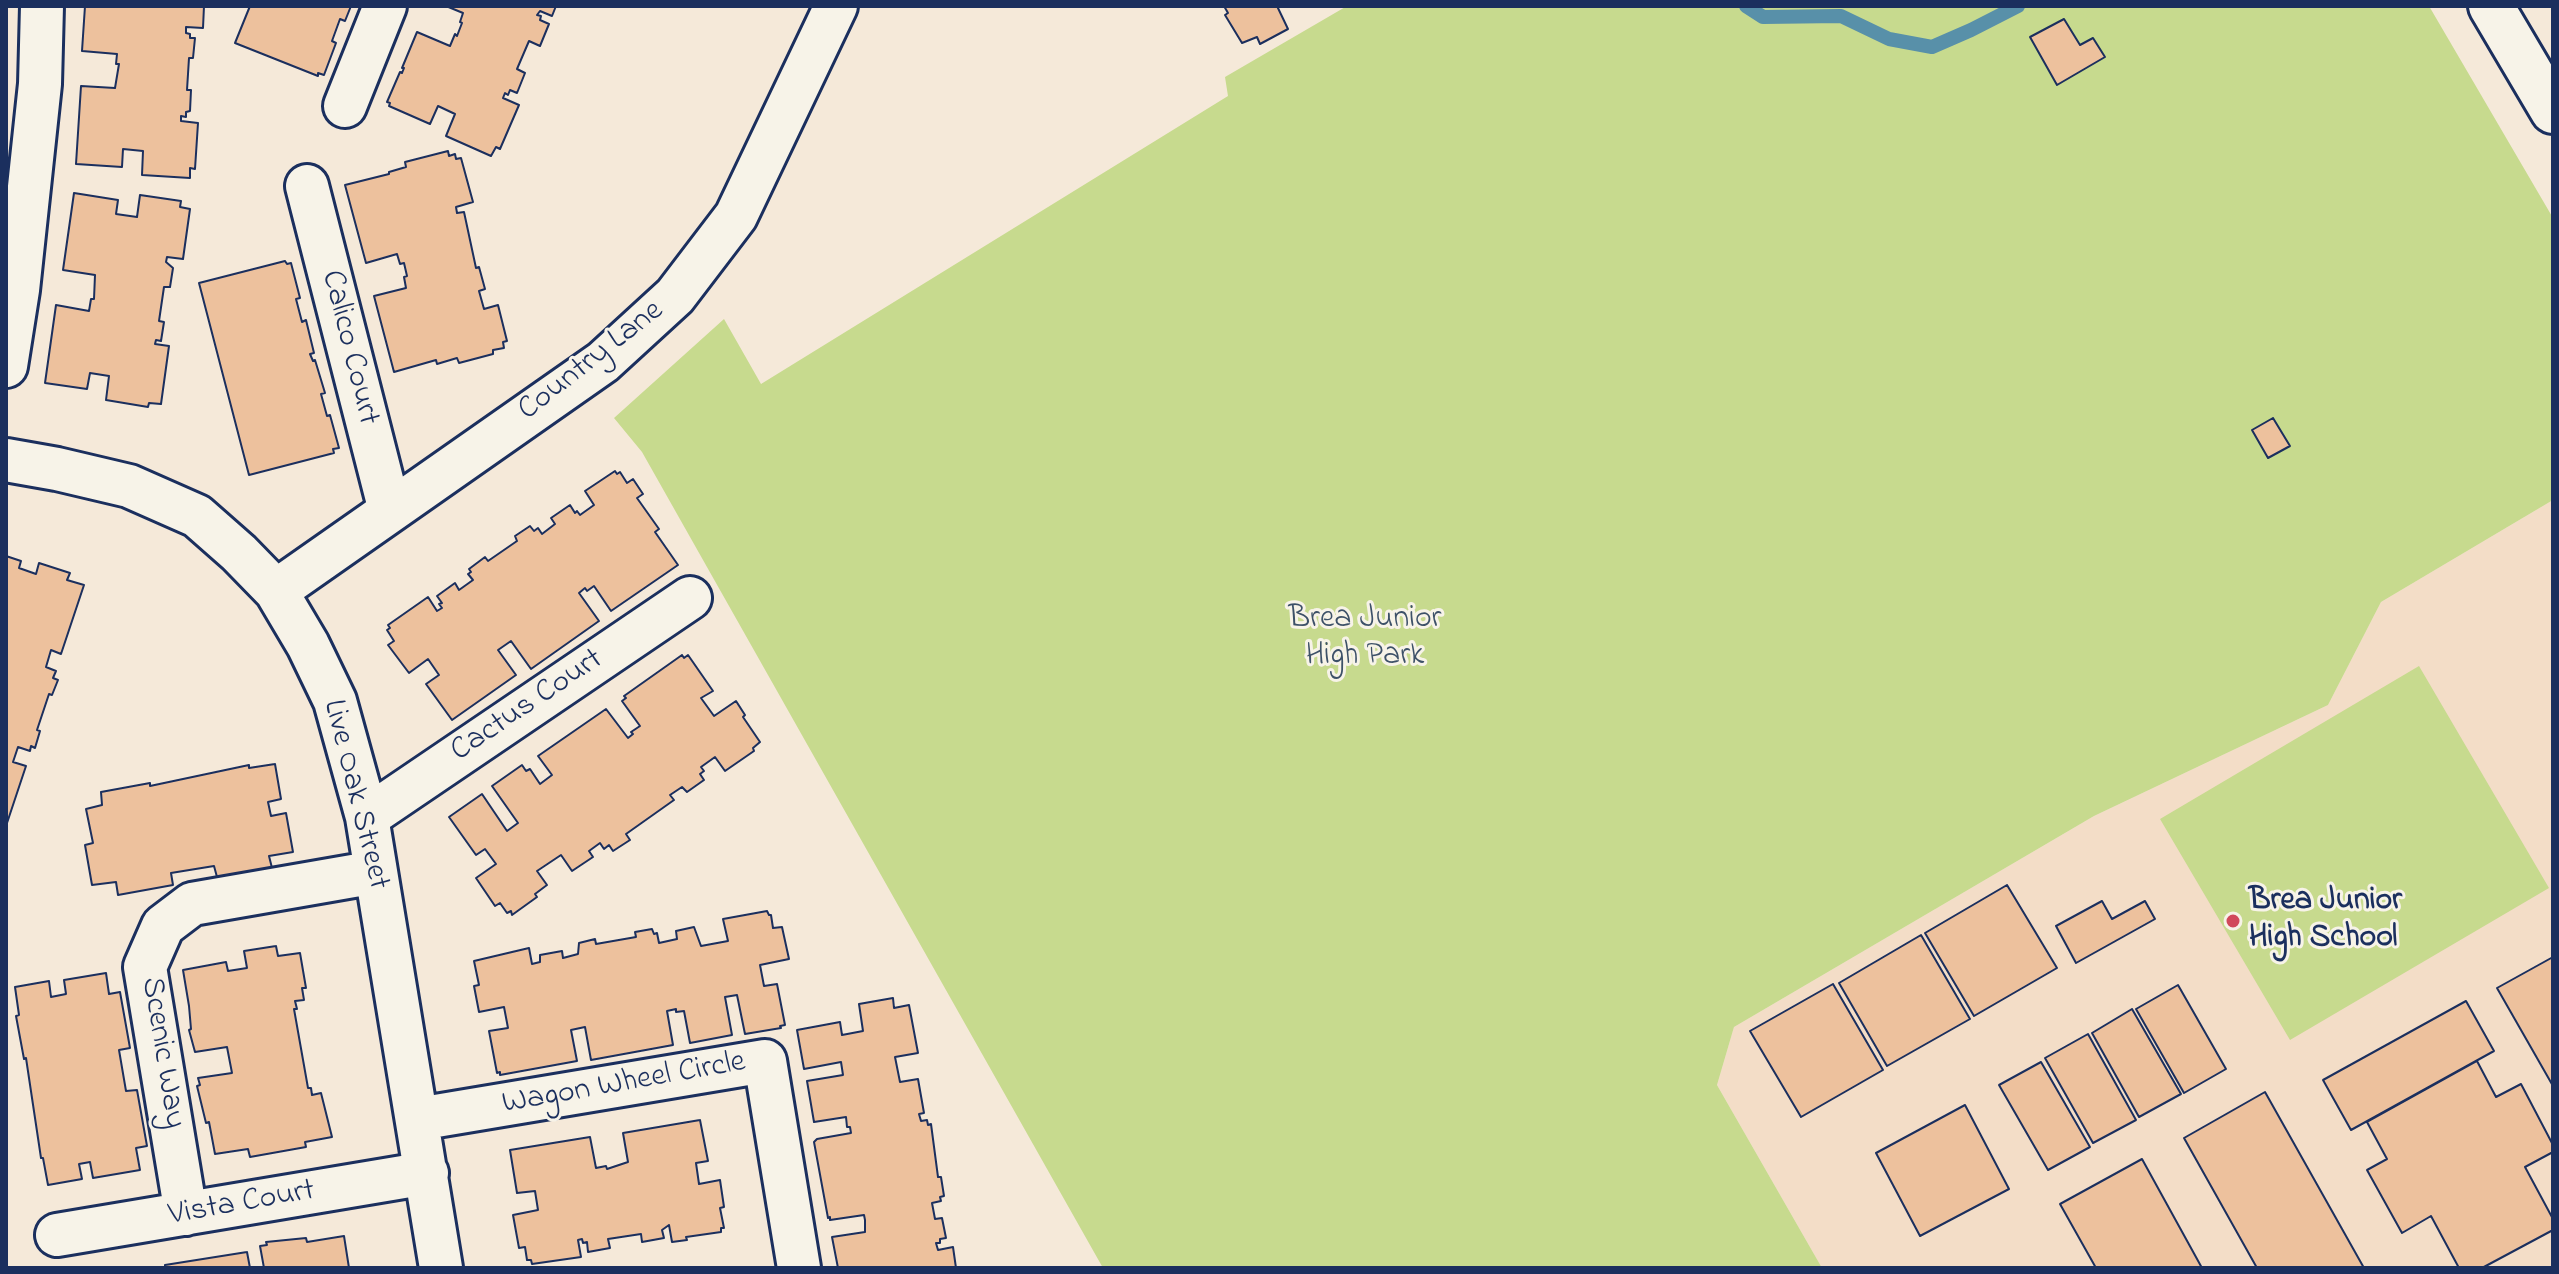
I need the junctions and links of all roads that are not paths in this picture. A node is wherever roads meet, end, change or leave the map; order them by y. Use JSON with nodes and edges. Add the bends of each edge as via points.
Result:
{"nodes":[{"id":1,"x":42,"y":6,"type":"edge"},
{"id":2,"x":385,"y":6,"type":"edge"},
{"id":3,"x":2491,"y":6,"type":"edge"},
{"id":4,"x":828,"y":8,"type":"edge"},
{"id":5,"x":2538,"y":52,"type":"edge"},
{"id":6,"x":345,"y":106,"type":"dead end"},
{"id":7,"x":2553,"y":111,"type":"edge"},
{"id":8,"x":307,"y":186,"type":"dead end"},
{"id":9,"x":6,"y":366,"type":"edge"},
{"id":10,"x":6,"y":460,"type":"edge"},
{"id":11,"x":390,"y":511,"type":"junction"},
{"id":12,"x":276,"y":591,"type":"junction"},
{"id":13,"x":690,"y":598,"type":"dead end"},
{"id":14,"x":367,"y":817,"type":"junction"},
{"id":15,"x":376,"y":872,"type":"junction"},
{"id":16,"x":418,"y":1119,"type":"junction"},
{"id":17,"x":427,"y":1173,"type":"junction"},
{"id":18,"x":186,"y":1214,"type":"junction"},
{"id":19,"x":57,"y":1235,"type":"dead end"},
{"id":20,"x":441,"y":1268,"type":"edge"},
{"id":21,"x":799,"y":1268,"type":"edge"}],
"edges":[{"from":1,"to":9,"type":"street","via":[[40,84]]},
{"from":2,"to":6,"type":"street"},
{"from":3,"to":5,"type":"main road"},
{"from":4,"to":11,"type":"street","name":"Country Lane","via":[[736,216],[675,296],[603,362]]},
{"from":5,"to":7,"type":"main road"},
{"from":8,"to":11,"type":"street","name":"Calico Court"},
{"from":10,"to":12,"type":"street","name":"Live Oak Street","via":[[129,486],[197,516]]},
{"from":11,"to":12,"type":"street","name":"Country Lane"},
{"from":12,"to":14,"type":"street","name":"Live Oak Street","via":[[335,701]]},
{"from":13,"to":14,"type":"street","name":"Cactus Court"},
{"from":14,"to":15,"type":"street","name":"Live Oak Street"},
{"from":15,"to":16,"type":"street","name":"Live Oak Street"},
{"from":15,"to":18,"type":"street","name":"Scenic Way","via":[[192,904],[163,926],[145,967]]},
{"from":16,"to":17,"type":"street","name":"Live Oak Street"},
{"from":16,"to":21,"type":"street","name":"Wagon Wheel Circle","via":[[765,1061]]},
{"from":17,"to":18,"type":"street","name":"Vista Court"},
{"from":17,"to":20,"type":"street","name":"Live Oak Street"},
{"from":18,"to":19,"type":"street","name":"Vista Court"}]}
